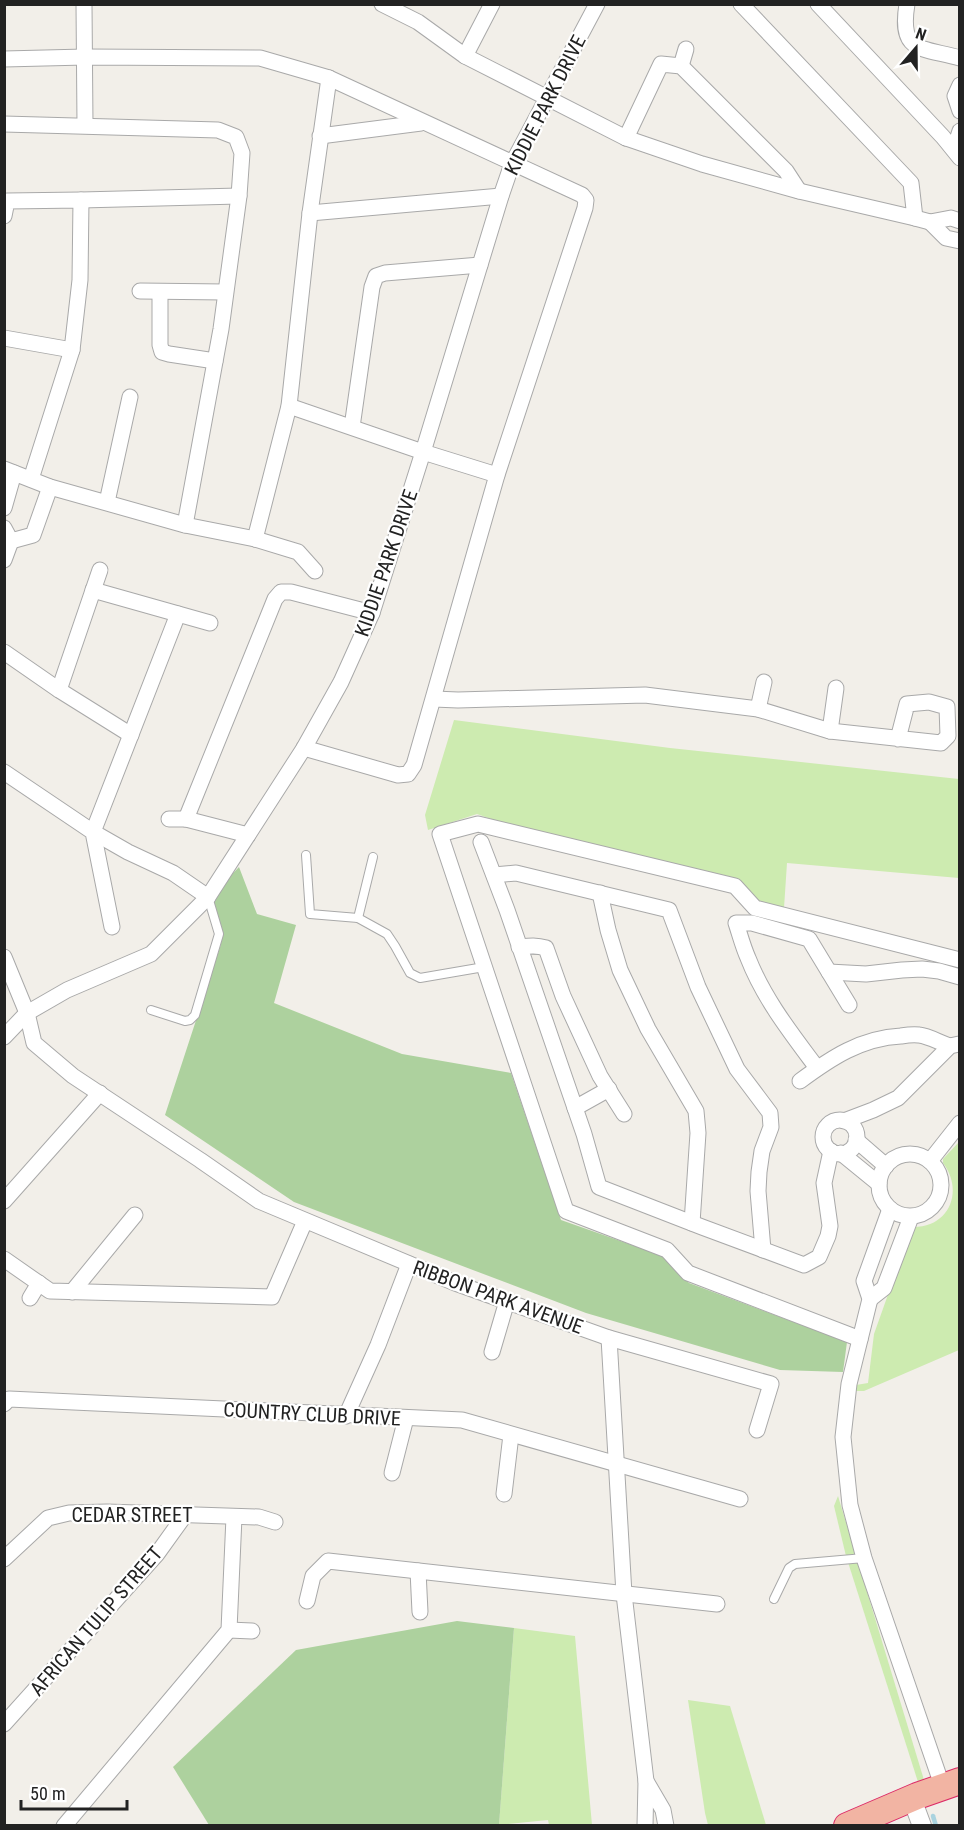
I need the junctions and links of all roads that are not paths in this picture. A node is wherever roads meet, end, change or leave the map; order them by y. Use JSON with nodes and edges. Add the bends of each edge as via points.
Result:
{"nodes":[{"id":1,"x":84,"y":4,"type":"edge"},
{"id":2,"x":492,"y":4,"type":"edge"},
{"id":3,"x":597,"y":4,"type":"edge"},
{"id":4,"x":741,"y":4,"type":"edge"},
{"id":5,"x":818,"y":4,"type":"edge"},
{"id":6,"x":907,"y":4,"type":"edge"},
{"id":7,"x":382,"y":5,"type":"edge"},
{"id":8,"x":686,"y":49,"type":"dead end"},
{"id":9,"x":465,"y":56,"type":"junction"},
{"id":10,"x":85,"y":57,"type":"junction"},
{"id":11,"x":960,"y":58,"type":"edge"},
{"id":12,"x":4,"y":59,"type":"edge"},
{"id":13,"x":681,"y":66,"type":"junction"},
{"id":14,"x":329,"y":78,"type":"junction"},
{"id":15,"x":960,"y":85,"type":"edge"},
{"id":16,"x":547,"y":98,"type":"junction"},
{"id":17,"x":960,"y":111,"type":"edge"},
{"id":18,"x":423,"y":123,"type":"junction"},
{"id":19,"x":4,"y":124,"type":"edge"},
{"id":20,"x":85,"y":125,"type":"junction"},
{"id":21,"x":960,"y":131,"type":"edge"},
{"id":22,"x":320,"y":136,"type":"junction"},
{"id":23,"x":626,"y":138,"type":"junction"},
{"id":24,"x":957,"y":153,"type":"edge"},
{"id":25,"x":512,"y":164,"type":"junction"},
{"id":26,"x":799,"y":191,"type":"junction"},
{"id":27,"x":239,"y":196,"type":"junction"},
{"id":28,"x":501,"y":196,"type":"junction"},
{"id":29,"x":81,"y":200,"type":"junction"},
{"id":30,"x":5,"y":206,"type":"edge"},
{"id":31,"x":310,"y":213,"type":"junction"},
{"id":32,"x":923,"y":220,"type":"junction"},
{"id":33,"x":960,"y":221,"type":"edge"},
{"id":34,"x":960,"y":241,"type":"edge"},
{"id":35,"x":480,"y":265,"type":"junction"},
{"id":36,"x":140,"y":291,"type":"dead end"},
{"id":37,"x":160,"y":292,"type":"junction"},
{"id":38,"x":225,"y":292,"type":"junction"},
{"id":39,"x":4,"y":338,"type":"edge"},
{"id":40,"x":72,"y":350,"type":"junction"},
{"id":41,"x":215,"y":361,"type":"junction"},
{"id":42,"x":130,"y":397,"type":"dead end"},
{"id":43,"x":290,"y":406,"type":"junction"},
{"id":44,"x":352,"y":426,"type":"junction"},
{"id":45,"x":423,"y":452,"type":"junction"},
{"id":46,"x":9,"y":471,"type":"edge"},
{"id":47,"x":497,"y":475,"type":"junction"},
{"id":48,"x":31,"y":478,"type":"junction"},
{"id":49,"x":50,"y":487,"type":"junction"},
{"id":50,"x":107,"y":502,"type":"junction"},
{"id":51,"x":4,"y":508,"type":"edge"},
{"id":52,"x":185,"y":525,"type":"junction"},
{"id":53,"x":8,"y":535,"type":"edge"},
{"id":54,"x":255,"y":539,"type":"junction"},
{"id":55,"x":4,"y":560,"type":"edge"},
{"id":56,"x":100,"y":570,"type":"dead end"},
{"id":57,"x":315,"y":571,"type":"dead end"},
{"id":58,"x":93,"y":590,"type":"junction"},
{"id":59,"x":372,"y":613,"type":"junction"},
{"id":60,"x":178,"y":614,"type":"junction"},
{"id":61,"x":210,"y":623,"type":"dead end"},
{"id":62,"x":4,"y":652,"type":"edge"},
{"id":63,"x":764,"y":682,"type":"dead end"},
{"id":64,"x":836,"y":688,"type":"dead end"},
{"id":65,"x":59,"y":690,"type":"junction"},
{"id":66,"x":434,"y":699,"type":"junction"},
{"id":67,"x":758,"y":709,"type":"junction"},
{"id":68,"x":830,"y":730,"type":"junction"},
{"id":69,"x":131,"y":735,"type":"junction"},
{"id":70,"x":897,"y":739,"type":"dead end"},
{"id":71,"x":304,"y":748,"type":"junction"},
{"id":72,"x":4,"y":772,"type":"edge"},
{"id":73,"x":169,"y":819,"type":"dead end"},
{"id":74,"x":186,"y":819,"type":"junction"},
{"id":75,"x":93,"y":832,"type":"junction"},
{"id":76,"x":248,"y":836,"type":"junction"},
{"id":77,"x":481,"y":842,"type":"dead end"},
{"id":78,"x":306,"y":855,"type":"dead end"},
{"id":79,"x":373,"y":857,"type":"dead end"},
{"id":80,"x":494,"y":875,"type":"junction"},
{"id":81,"x":600,"y":893,"type":"junction"},
{"id":82,"x":208,"y":897,"type":"junction"},
{"id":83,"x":358,"y":918,"type":"junction"},
{"id":84,"x":112,"y":927,"type":"dead end"},
{"id":85,"x":519,"y":947,"type":"junction"},
{"id":86,"x":4,"y":957,"type":"edge"},
{"id":87,"x":960,"y":960,"type":"edge"},
{"id":88,"x":484,"y":967,"type":"junction"},
{"id":89,"x":829,"y":972,"type":"junction"},
{"id":90,"x":960,"y":977,"type":"edge"},
{"id":91,"x":849,"y":1005,"type":"dead end"},
{"id":92,"x":152,"y":1010,"type":"dead end"},
{"id":93,"x":27,"y":1013,"type":"junction"},
{"id":94,"x":4,"y":1037,"type":"edge"},
{"id":95,"x":955,"y":1045,"type":"edge"},
{"id":96,"x":817,"y":1068,"type":"junction"},
{"id":97,"x":800,"y":1081,"type":"dead end"},
{"id":98,"x":609,"y":1089,"type":"junction"},
{"id":99,"x":100,"y":1094,"type":"junction"},
{"id":100,"x":575,"y":1108,"type":"junction"},
{"id":101,"x":624,"y":1114,"type":"dead end"},
{"id":102,"x":844,"y":1121,"type":"junction"},
{"id":103,"x":960,"y":1123,"type":"edge"},
{"id":104,"x":856,"y":1140,"type":"junction"},
{"id":105,"x":836,"y":1152,"type":"junction"},
{"id":106,"x":930,"y":1161,"type":"junction"},
{"id":107,"x":886,"y":1166,"type":"junction"},
{"id":108,"x":879,"y":1184,"type":"junction"},
{"id":109,"x":4,"y":1201,"type":"edge"},
{"id":110,"x":890,"y":1209,"type":"junction"},
{"id":111,"x":135,"y":1215,"type":"dead end"},
{"id":112,"x":911,"y":1217,"type":"junction"},
{"id":113,"x":305,"y":1221,"type":"junction"},
{"id":114,"x":692,"y":1223,"type":"junction"},
{"id":115,"x":763,"y":1250,"type":"junction"},
{"id":116,"x":4,"y":1259,"type":"edge"},
{"id":117,"x":409,"y":1264,"type":"junction"},
{"id":118,"x":39,"y":1283,"type":"junction"},
{"id":119,"x":72,"y":1292,"type":"junction"},
{"id":120,"x":30,"y":1298,"type":"dead end"},
{"id":121,"x":870,"y":1299,"type":"junction"},
{"id":122,"x":507,"y":1301,"type":"junction"},
{"id":123,"x":609,"y":1338,"type":"junction"},
{"id":124,"x":860,"y":1339,"type":"junction"},
{"id":125,"x":492,"y":1352,"type":"dead end"},
{"id":126,"x":4,"y":1404,"type":"edge"},
{"id":127,"x":346,"y":1416,"type":"junction"},
{"id":128,"x":406,"y":1418,"type":"junction"},
{"id":129,"x":756,"y":1430,"type":"dead end"},
{"id":130,"x":511,"y":1435,"type":"junction"},
{"id":131,"x":616,"y":1464,"type":"junction"},
{"id":132,"x":392,"y":1473,"type":"dead end"},
{"id":133,"x":504,"y":1494,"type":"dead end"},
{"id":134,"x":740,"y":1499,"type":"dead end"},
{"id":135,"x":185,"y":1515,"type":"junction"},
{"id":136,"x":234,"y":1517,"type":"junction"},
{"id":137,"x":275,"y":1522,"type":"dead end"},
{"id":138,"x":864,"y":1558,"type":"junction"},
{"id":139,"x":4,"y":1559,"type":"edge"},
{"id":140,"x":418,"y":1571,"type":"junction"},
{"id":141,"x":624,"y":1594,"type":"junction"},
{"id":142,"x":774,"y":1599,"type":"dead end"},
{"id":143,"x":307,"y":1601,"type":"dead end"},
{"id":144,"x":717,"y":1604,"type":"dead end"},
{"id":145,"x":420,"y":1612,"type":"dead end"},
{"id":146,"x":229,"y":1630,"type":"junction"},
{"id":147,"x":252,"y":1631,"type":"dead end"},
{"id":148,"x":4,"y":1724,"type":"edge"},
{"id":149,"x":646,"y":1781,"type":"junction"},
{"id":150,"x":951,"y":1785,"type":"edge"},
{"id":151,"x":912,"y":1799,"type":"junction"},
{"id":152,"x":64,"y":1826,"type":"edge"},
{"id":153,"x":645,"y":1826,"type":"edge"},
{"id":154,"x":666,"y":1826,"type":"edge"},
{"id":155,"x":847,"y":1826,"type":"edge"},
{"id":156,"x":922,"y":1826,"type":"edge"}],
"edges":[{"from":1,"to":10,"type":"street"},
{"from":2,"to":9,"type":"street"},
{"from":3,"to":16,"type":"street","name":"KIDDIE PARK DRIVE"},
{"from":4,"to":32,"type":"street","via":[[911,183]]},
{"from":5,"to":24,"type":"street"},
{"from":6,"to":11,"type":"street","via":[[904,22],[912,45]]},
{"from":7,"to":9,"type":"street","via":[[418,22]]},
{"from":8,"to":13,"type":"street"},
{"from":9,"to":16,"type":"street"},
{"from":10,"to":12,"type":"street"},
{"from":10,"to":14,"type":"street","via":[[260,58]]},
{"from":10,"to":20,"type":"street"},
{"from":13,"to":23,"type":"street","via":[[662,64]]},
{"from":13,"to":26,"type":"street","via":[[786,171]]},
{"from":14,"to":18,"type":"street"},
{"from":14,"to":22,"type":"street"},
{"from":15,"to":17,"type":"street","via":[[955,96]]},
{"from":16,"to":23,"type":"street"},
{"from":16,"to":25,"type":"street","name":"KIDDIE PARK DRIVE"},
{"from":18,"to":22,"type":"street"},
{"from":18,"to":25,"type":"street"},
{"from":19,"to":20,"type":"street"},
{"from":20,"to":27,"type":"street","via":[[218,130],[236,137],[242,153]]},
{"from":21,"to":24,"type":"street"},
{"from":22,"to":31,"type":"street"},
{"from":23,"to":26,"type":"street"},
{"from":25,"to":28,"type":"street","name":"KIDDIE PARK DRIVE"},
{"from":25,"to":47,"type":"street","via":[[586,200]]},
{"from":26,"to":32,"type":"street"},
{"from":27,"to":29,"type":"street"},
{"from":27,"to":38,"type":"street"},
{"from":28,"to":31,"type":"street"},
{"from":28,"to":35,"type":"street","name":"KIDDIE PARK DRIVE"},
{"from":29,"to":30,"type":"street"},
{"from":29,"to":40,"type":"street","via":[[80,279]]},
{"from":31,"to":43,"type":"street"},
{"from":32,"to":33,"type":"street"},
{"from":32,"to":34,"type":"street","via":[[946,238]]},
{"from":35,"to":44,"type":"street","via":[[376,276]]},
{"from":35,"to":45,"type":"street","name":"KIDDIE PARK DRIVE"},
{"from":36,"to":37,"type":"street"},
{"from":37,"to":38,"type":"street"},
{"from":37,"to":41,"type":"street","via":[[162,352]]},
{"from":38,"to":41,"type":"street"},
{"from":39,"to":40,"type":"street"},
{"from":40,"to":48,"type":"street"},
{"from":41,"to":52,"type":"street"},
{"from":42,"to":50,"type":"street"},
{"from":43,"to":44,"type":"street"},
{"from":43,"to":54,"type":"street"},
{"from":44,"to":45,"type":"street"},
{"from":45,"to":47,"type":"street"},
{"from":45,"to":59,"type":"street","name":"KIDDIE PARK DRIVE"},
{"from":46,"to":48,"type":"street"},
{"from":46,"to":51,"type":"street"},
{"from":47,"to":66,"type":"street"},
{"from":48,"to":49,"type":"street"},
{"from":49,"to":50,"type":"street"},
{"from":49,"to":53,"type":"street","via":[[33,535]]},
{"from":50,"to":52,"type":"street"},
{"from":52,"to":54,"type":"street"},
{"from":53,"to":55,"type":"street"},
{"from":54,"to":57,"type":"street","via":[[297,552]]},
{"from":56,"to":58,"type":"street"},
{"from":58,"to":60,"type":"street"},
{"from":58,"to":65,"type":"street"},
{"from":59,"to":71,"type":"street","name":"KIDDIE PARK DRIVE"},
{"from":59,"to":74,"type":"street","via":[[281,592]]},
{"from":60,"to":61,"type":"street"},
{"from":60,"to":69,"type":"street"},
{"from":62,"to":65,"type":"street"},
{"from":63,"to":67,"type":"street"},
{"from":64,"to":68,"type":"street"},
{"from":65,"to":69,"type":"street"},
{"from":66,"to":67,"type":"street","via":[[645,695]]},
{"from":66,"to":71,"type":"street","via":[[408,774]]},
{"from":67,"to":68,"type":"street"},
{"from":68,"to":70,"type":"street"},
{"from":69,"to":75,"type":"street"},
{"from":71,"to":76,"type":"street","name":"KIDDIE PARK DRIVE"},
{"from":72,"to":75,"type":"street"},
{"from":73,"to":74,"type":"street"},
{"from":74,"to":76,"type":"street"},
{"from":75,"to":82,"type":"street","via":[[173,873]]},
{"from":75,"to":84,"type":"street"},
{"from":76,"to":82,"type":"street","name":"KIDDIE PARK DRIVE"},
{"from":77,"to":80,"type":"street"},
{"from":78,"to":83,"type":"lane","via":[[310,914]]},
{"from":79,"to":83,"type":"lane"},
{"from":80,"to":81,"type":"street","via":[[516,873]]},
{"from":80,"to":85,"type":"street"},
{"from":81,"to":114,"type":"street","via":[[620,970],[648,1029],[696,1111]]},
{"from":81,"to":115,"type":"street","via":[[669,910],[698,987],[737,1069],[770,1113],[771,1127],[762,1151],[758,1191]]},
{"from":82,"to":92,"type":"lane","via":[[219,934],[195,1016],[185,1021]]},
{"from":82,"to":93,"type":"street","name":"KIDDIE PARK DRIVE","via":[[151,954],[67,990]]},
{"from":83,"to":88,"type":"lane","via":[[387,934],[410,973],[420,978]]},
{"from":85,"to":98,"type":"street","via":[[546,948],[563,996]]},
{"from":85,"to":100,"type":"street"},
{"from":86,"to":93,"type":"street","name":"RIBBON PARK AVENUE"},
{"from":87,"to":88,"type":"street","via":[[755,908],[735,886],[478,824],[440,834]]},
{"from":88,"to":124,"type":"street","via":[[566,1210],[667,1250],[688,1273]]},
{"from":89,"to":90,"type":"street","via":[[866,974],[922,969]]},
{"from":89,"to":91,"type":"street"},
{"from":89,"to":96,"type":"street","via":[[809,939],[752,923],[736,923],[762,988]]},
{"from":93,"to":94,"type":"street","name":"KIDDIE PARK DRIVE"},
{"from":93,"to":99,"type":"street","name":"RIBBON PARK AVENUE","via":[[34,1043]]},
{"from":95,"to":96,"type":"street","via":[[920,1035],[891,1036],[845,1050]]},
{"from":95,"to":102,"type":"street","via":[[897,1098]]},
{"from":96,"to":97,"type":"street"},
{"from":98,"to":100,"type":"street"},
{"from":98,"to":101,"type":"street"},
{"from":99,"to":109,"type":"street"},
{"from":99,"to":113,"type":"street","name":"RIBBON PARK AVENUE","via":[[259,1201]]},
{"from":100,"to":114,"type":"street","via":[[599,1187]]},
{"from":102,"to":104,"type":"street","via":[[854,1128]]},
{"from":102,"to":105,"type":"street","via":[[833,1121],[824,1133],[825,1143]]},
{"from":103,"to":106,"type":"street"},
{"from":104,"to":105,"type":"street","via":[[851,1149]]},
{"from":104,"to":107,"type":"street"},
{"from":105,"to":108,"type":"street"},
{"from":105,"to":115,"type":"street","via":[[824,1183],[830,1226],[819,1257],[804,1265]]},
{"from":106,"to":107,"type":"street","via":[[912,1154],[902,1155]]},
{"from":106,"to":112,"type":"street","via":[[942,1183],[940,1196],[934,1207]]},
{"from":107,"to":108,"type":"street"},
{"from":108,"to":110,"type":"street"},
{"from":110,"to":112,"type":"street"},
{"from":110,"to":121,"type":"street","via":[[864,1281]]},
{"from":111,"to":119,"type":"street"},
{"from":112,"to":121,"type":"street","via":[[884,1288]]},
{"from":113,"to":117,"type":"street","name":"RIBBON PARK AVENUE"},
{"from":113,"to":119,"type":"street","via":[[272,1297]]},
{"from":114,"to":115,"type":"street"},
{"from":116,"to":118,"type":"street"},
{"from":117,"to":122,"type":"street","name":"RIBBON PARK AVENUE"},
{"from":117,"to":127,"type":"street"},
{"from":118,"to":119,"type":"street","via":[[50,1291]]},
{"from":118,"to":120,"type":"street"},
{"from":121,"to":124,"type":"street"},
{"from":122,"to":123,"type":"street","name":"RIBBON PARK AVENUE"},
{"from":122,"to":125,"type":"street"},
{"from":123,"to":129,"type":"street","via":[[771,1384]]},
{"from":123,"to":131,"type":"street","name":"RIBBON PARK AVENUE"},
{"from":124,"to":138,"type":"street","via":[[849,1384],[843,1437],[850,1505]]},
{"from":126,"to":127,"type":"street","name":"COUNTRY CLUB DRIVE","via":[[9,1399]]},
{"from":127,"to":128,"type":"street","name":"COUNTRY CLUB DRIVE"},
{"from":128,"to":130,"type":"street","name":"COUNTRY CLUB DRIVE","via":[[462,1420]]},
{"from":128,"to":132,"type":"street"},
{"from":130,"to":131,"type":"street","name":"COUNTRY CLUB DRIVE"},
{"from":130,"to":133,"type":"street"},
{"from":131,"to":134,"type":"street","name":"COUNTRY CLUB DRIVE"},
{"from":131,"to":141,"type":"street","name":"RIBBON PARK AVENUE"},
{"from":135,"to":136,"type":"street","name":"CEDAR STREET"},
{"from":135,"to":139,"type":"street","name":"CEDAR STREET","via":[[107,1512],[48,1518]]},
{"from":135,"to":148,"type":"street","name":"AFRICAN TULIP STREET","via":[[157,1554]]},
{"from":136,"to":137,"type":"street","name":"CEDAR STREET","via":[[259,1517]]},
{"from":136,"to":146,"type":"street"},
{"from":138,"to":142,"type":"lane","via":[[795,1564],[785,1574]]},
{"from":138,"to":150,"type":"street"},
{"from":140,"to":141,"type":"street"},
{"from":140,"to":143,"type":"street","via":[[328,1561],[314,1576]]},
{"from":140,"to":145,"type":"street"},
{"from":141,"to":144,"type":"street"},
{"from":141,"to":149,"type":"street","name":"RIBBON PARK AVENUE"},
{"from":146,"to":147,"type":"street"},
{"from":146,"to":152,"type":"street"},
{"from":149,"to":153,"type":"street","name":"RIBBON PARK AVENUE"},
{"from":149,"to":154,"type":"street","name":"RIBBON PARK AVENUE","via":[[663,1810]]},
{"from":150,"to":151,"type":"highway"},
{"from":151,"to":155,"type":"highway"},
{"from":151,"to":156,"type":"street"}]}
